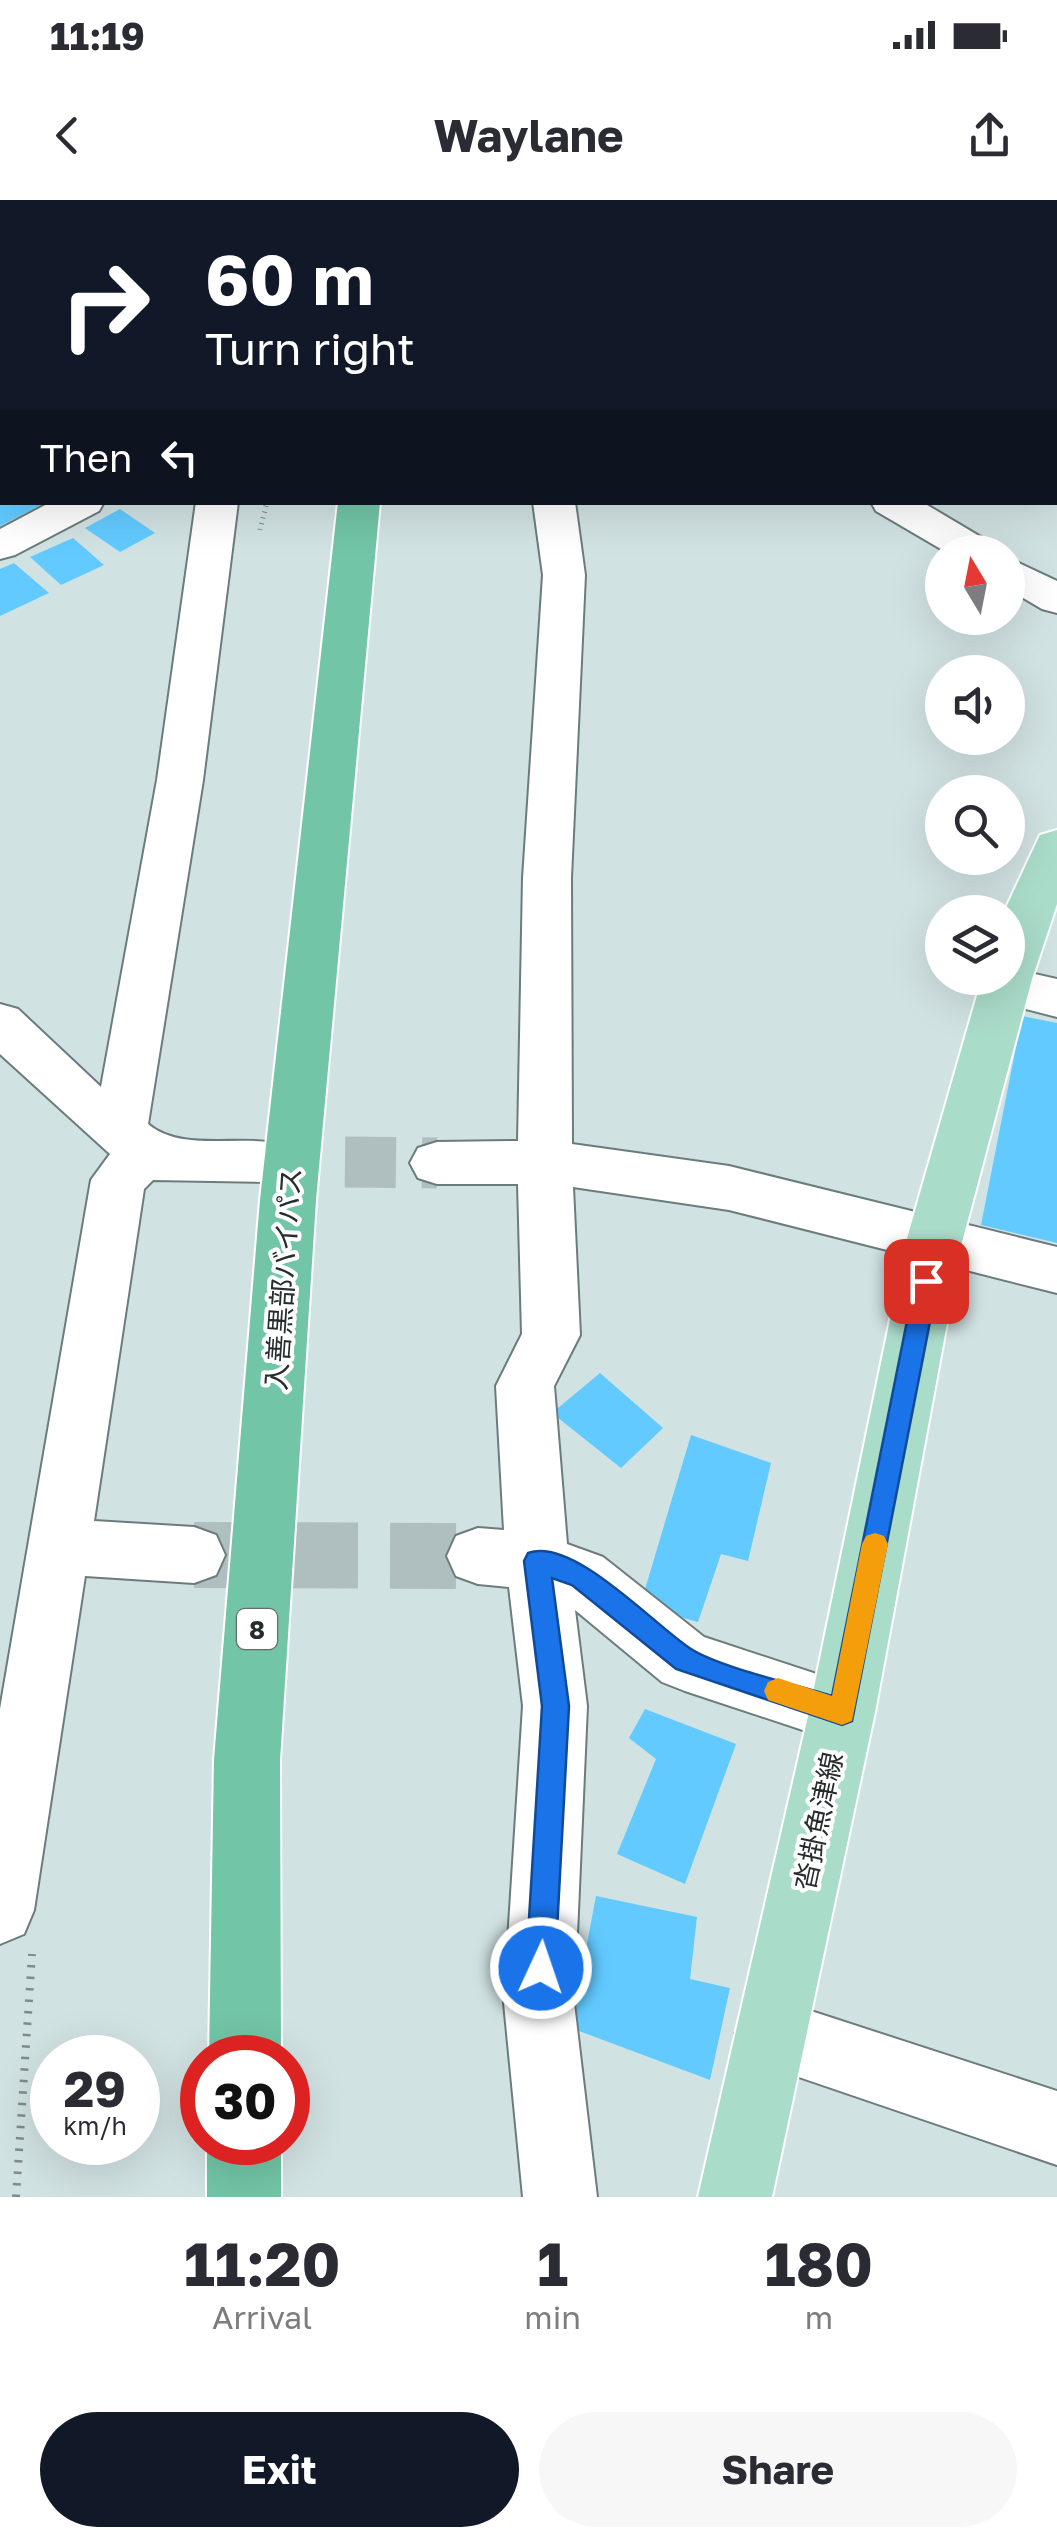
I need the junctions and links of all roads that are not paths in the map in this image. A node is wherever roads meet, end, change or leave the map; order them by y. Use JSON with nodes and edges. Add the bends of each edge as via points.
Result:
{"nodes":[{"id":1,"x":78,"y":505,"type":"edge"},
{"id":2,"x":218,"y":505,"type":"edge"},
{"id":3,"x":360,"y":505,"type":"edge"},
{"id":4,"x":554,"y":505,"type":"edge"},
{"id":5,"x":895,"y":505,"type":"edge"},
{"id":6,"x":947,"y":535,"type":"edge"},
{"id":7,"x":0,"y":546,"type":"edge"},
{"id":8,"x":1025,"y":580,"type":"edge"},
{"id":9,"x":1057,"y":599,"type":"edge"},
{"id":10,"x":1057,"y":848,"type":"edge"},
{"id":11,"x":1025,"y":921,"type":"edge"},
{"id":12,"x":1016,"y":995,"type":"edge"},
{"id":13,"x":0,"y":1023,"type":"edge"},
{"id":14,"x":133,"y":1143,"type":"junction"},
{"id":15,"x":268,"y":1161,"type":"tunnel mouth"},
{"id":16,"x":545,"y":1162,"type":"junction"},
{"id":17,"x":437,"y":1163,"type":"tunnel mouth"},
{"id":18,"x":934,"y":1242,"type":"junction"},
{"id":19,"x":1057,"y":1270,"type":"edge"},
{"id":20,"x":56,"y":1546,"type":"junction"},
{"id":21,"x":194,"y":1555,"type":"tunnel mouth"},
{"id":22,"x":508,"y":1559,"type":"junction"},
{"id":23,"x":842,"y":1712,"type":"junction"},
{"id":24,"x":0,"y":1910,"type":"edge"},
{"id":25,"x":771,"y":2034,"type":"junction"},
{"id":26,"x":245,"y":2035,"type":"edge"},
{"id":27,"x":1057,"y":2128,"type":"edge"},
{"id":28,"x":244,"y":2165,"type":"edge"},
{"id":29,"x":244,"y":2197,"type":"edge"},
{"id":30,"x":560,"y":2197,"type":"edge"},
{"id":31,"x":735,"y":2197,"type":"edge"}],
"edges":[{"from":1,"to":7,"type":"street"},
{"from":2,"to":14,"type":"street"},
{"from":3,"to":26,"type":"highway","name":"入善黒部バイパス","number":"8","via":[[286,1220],[248,1760]]},
{"from":4,"to":16,"type":"street","via":[[564,575],[547,878]]},
{"from":5,"to":6,"type":"street"},
{"from":8,"to":9,"type":"street"},
{"from":10,"to":11,"type":"main road","name":"沓掛魚津線"},
{"from":12,"to":18,"type":"main road","name":"沓掛魚津線"},
{"from":13,"to":14,"type":"street"},
{"from":14,"to":15,"type":"street","via":[[153,1159]]},
{"from":14,"to":20,"type":"street","via":[[118,1180]]},
{"from":16,"to":17,"type":"street"},
{"from":16,"to":18,"type":"street","via":[[729,1188]]},
{"from":16,"to":22,"type":"street","via":[[551,1336],[526,1386]]},
{"from":18,"to":19,"type":"street"},
{"from":18,"to":23,"type":"main road","name":"沓掛魚津線"},
{"from":20,"to":21,"type":"street"},
{"from":20,"to":24,"type":"street"},
{"from":22,"to":23,"type":"street","via":[[581,1576],[686,1661]]},
{"from":22,"to":30,"type":"street","via":[[556,1706],[539,2004]]},
{"from":23,"to":25,"type":"main road","name":"沓掛魚津線"},
{"from":25,"to":27,"type":"street"},
{"from":25,"to":31,"type":"main road","name":"沓掛魚津線"},
{"from":28,"to":29,"type":"highway"}]}
